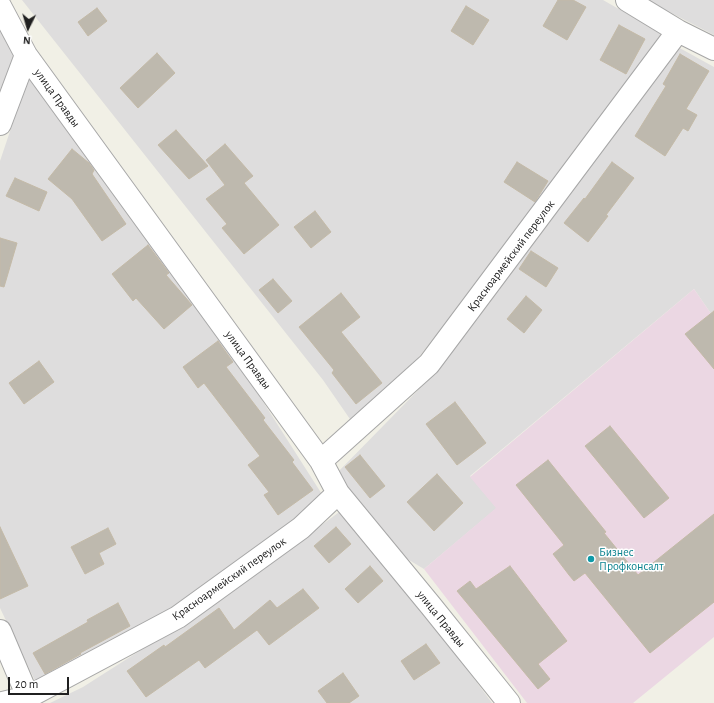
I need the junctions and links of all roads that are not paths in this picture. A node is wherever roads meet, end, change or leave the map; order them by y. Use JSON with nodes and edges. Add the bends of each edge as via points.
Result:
{"nodes":[{"id":1,"x":627,"y":0,"type":"edge"},
{"id":2,"x":0,"y":6,"type":"edge"},
{"id":3,"x":678,"y":31,"type":"junction"},
{"id":4,"x":714,"y":48,"type":"edge"},
{"id":5,"x":26,"y":55,"type":"junction"},
{"id":6,"x":0,"y":124,"type":"edge"},
{"id":7,"x":321,"y":461,"type":"junction"},
{"id":8,"x":338,"y":493,"type":"junction"},
{"id":9,"x":0,"y":631,"type":"edge"},
{"id":10,"x":28,"y":697,"type":"junction"},
{"id":11,"x":2,"y":703,"type":"edge"},
{"id":12,"x":509,"y":703,"type":"edge"}],
"edges":[{"from":1,"to":3,"type":"street"},
{"from":2,"to":5,"type":"street","name":"улица Правды"},
{"from":3,"to":4,"type":"street"},
{"from":3,"to":7,"type":"street","name":"Красноармейский переулок","via":[[429,364]]},
{"from":5,"to":6,"type":"street"},
{"from":5,"to":7,"type":"street","name":"улица Правды"},
{"from":7,"to":8,"type":"street","name":"улица Правды"},
{"from":8,"to":10,"type":"street","name":"Красноармейский переулок","via":[[300,528],[178,617]]},
{"from":8,"to":12,"type":"street","name":"улица Правды"},
{"from":9,"to":10,"type":"street"},
{"from":10,"to":11,"type":"street","name":"Красноармейский переулок"}]}
